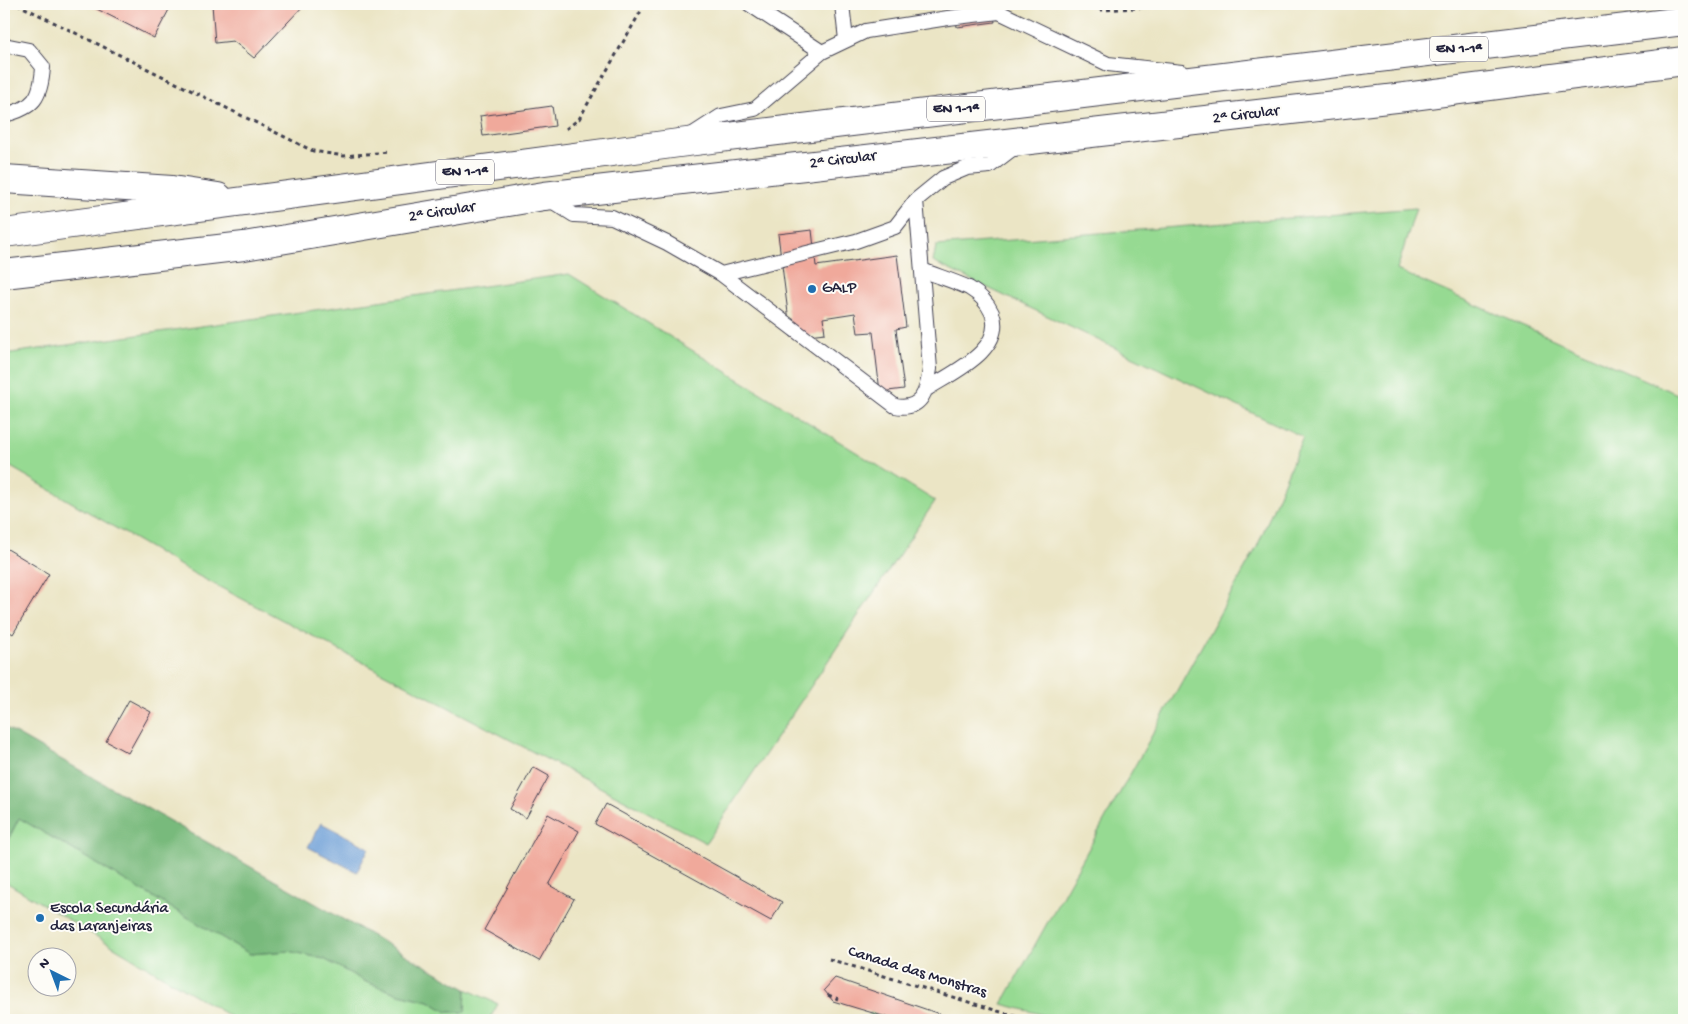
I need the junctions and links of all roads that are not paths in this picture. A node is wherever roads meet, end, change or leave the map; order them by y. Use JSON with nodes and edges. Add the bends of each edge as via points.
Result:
{"nodes":[{"id":1,"x":749,"y":4,"type":"edge"},
{"id":2,"x":842,"y":4,"type":"edge"},
{"id":3,"x":1684,"y":21,"type":"edge"},
{"id":4,"x":846,"y":40,"type":"junction"},
{"id":5,"x":4,"y":45,"type":"edge"},
{"id":6,"x":822,"y":52,"type":"junction"},
{"id":7,"x":1684,"y":61,"type":"edge"},
{"id":8,"x":1233,"y":76,"type":"junction"},
{"id":9,"x":4,"y":115,"type":"edge"},
{"id":10,"x":1024,"y":140,"type":"junction"},
{"id":11,"x":679,"y":143,"type":"junction"},
{"id":12,"x":4,"y":178,"type":"edge"},
{"id":13,"x":544,"y":196,"type":"junction"},
{"id":14,"x":916,"y":200,"type":"junction"},
{"id":15,"x":251,"y":202,"type":"junction"},
{"id":16,"x":4,"y":233,"type":"edge"},
{"id":17,"x":922,"y":270,"type":"junction"},
{"id":18,"x":4,"y":274,"type":"edge"},
{"id":19,"x":721,"y":274,"type":"junction"},
{"id":20,"x":927,"y":389,"type":"junction"}],
"edges":[{"from":1,"to":6,"type":"lane"},
{"from":2,"to":4,"type":"lane"},
{"from":3,"to":8,"type":"highway","number":"EN 1-1ª"},
{"from":4,"to":6,"type":"lane"},
{"from":4,"to":8,"type":"lane","via":[[866,31],[1000,12],[1108,64]]},
{"from":5,"to":9,"type":"lane","via":[[29,50],[43,67],[42,83],[35,101],[21,111]]},
{"from":6,"to":11,"type":"lane","via":[[755,109],[721,116]]},
{"from":7,"to":10,"type":"highway","name":"2ª Circular","number":"EN 1-1ª","via":[[1405,97]]},
{"from":8,"to":11,"type":"highway","number":"EN 1-1ª"},
{"from":10,"to":13,"type":"highway","name":"2ª Circular","number":"EN 1-1ª"},
{"from":10,"to":14,"type":"lane","via":[[990,166],[967,168],[944,178]]},
{"from":11,"to":15,"type":"highway","number":"EN 1-1ª"},
{"from":12,"to":15,"type":"highway","via":[[172,190]]},
{"from":13,"to":18,"type":"highway","name":"2ª Circular","number":"EN 1-1ª","via":[[244,246]]},
{"from":13,"to":19,"type":"lane","via":[[574,214],[612,216]]},
{"from":14,"to":17,"type":"lane"},
{"from":14,"to":19,"type":"lane","via":[[895,227]]},
{"from":15,"to":16,"type":"highway","number":"EN 1-1ª"},
{"from":17,"to":20,"type":"lane","via":[[930,369]]},
{"from":17,"to":20,"type":"lane","via":[[970,289],[987,302],[993,316],[994,332],[990,343],[975,357]]},
{"from":19,"to":20,"type":"lane","via":[[895,406],[907,408],[916,404]]}]}
